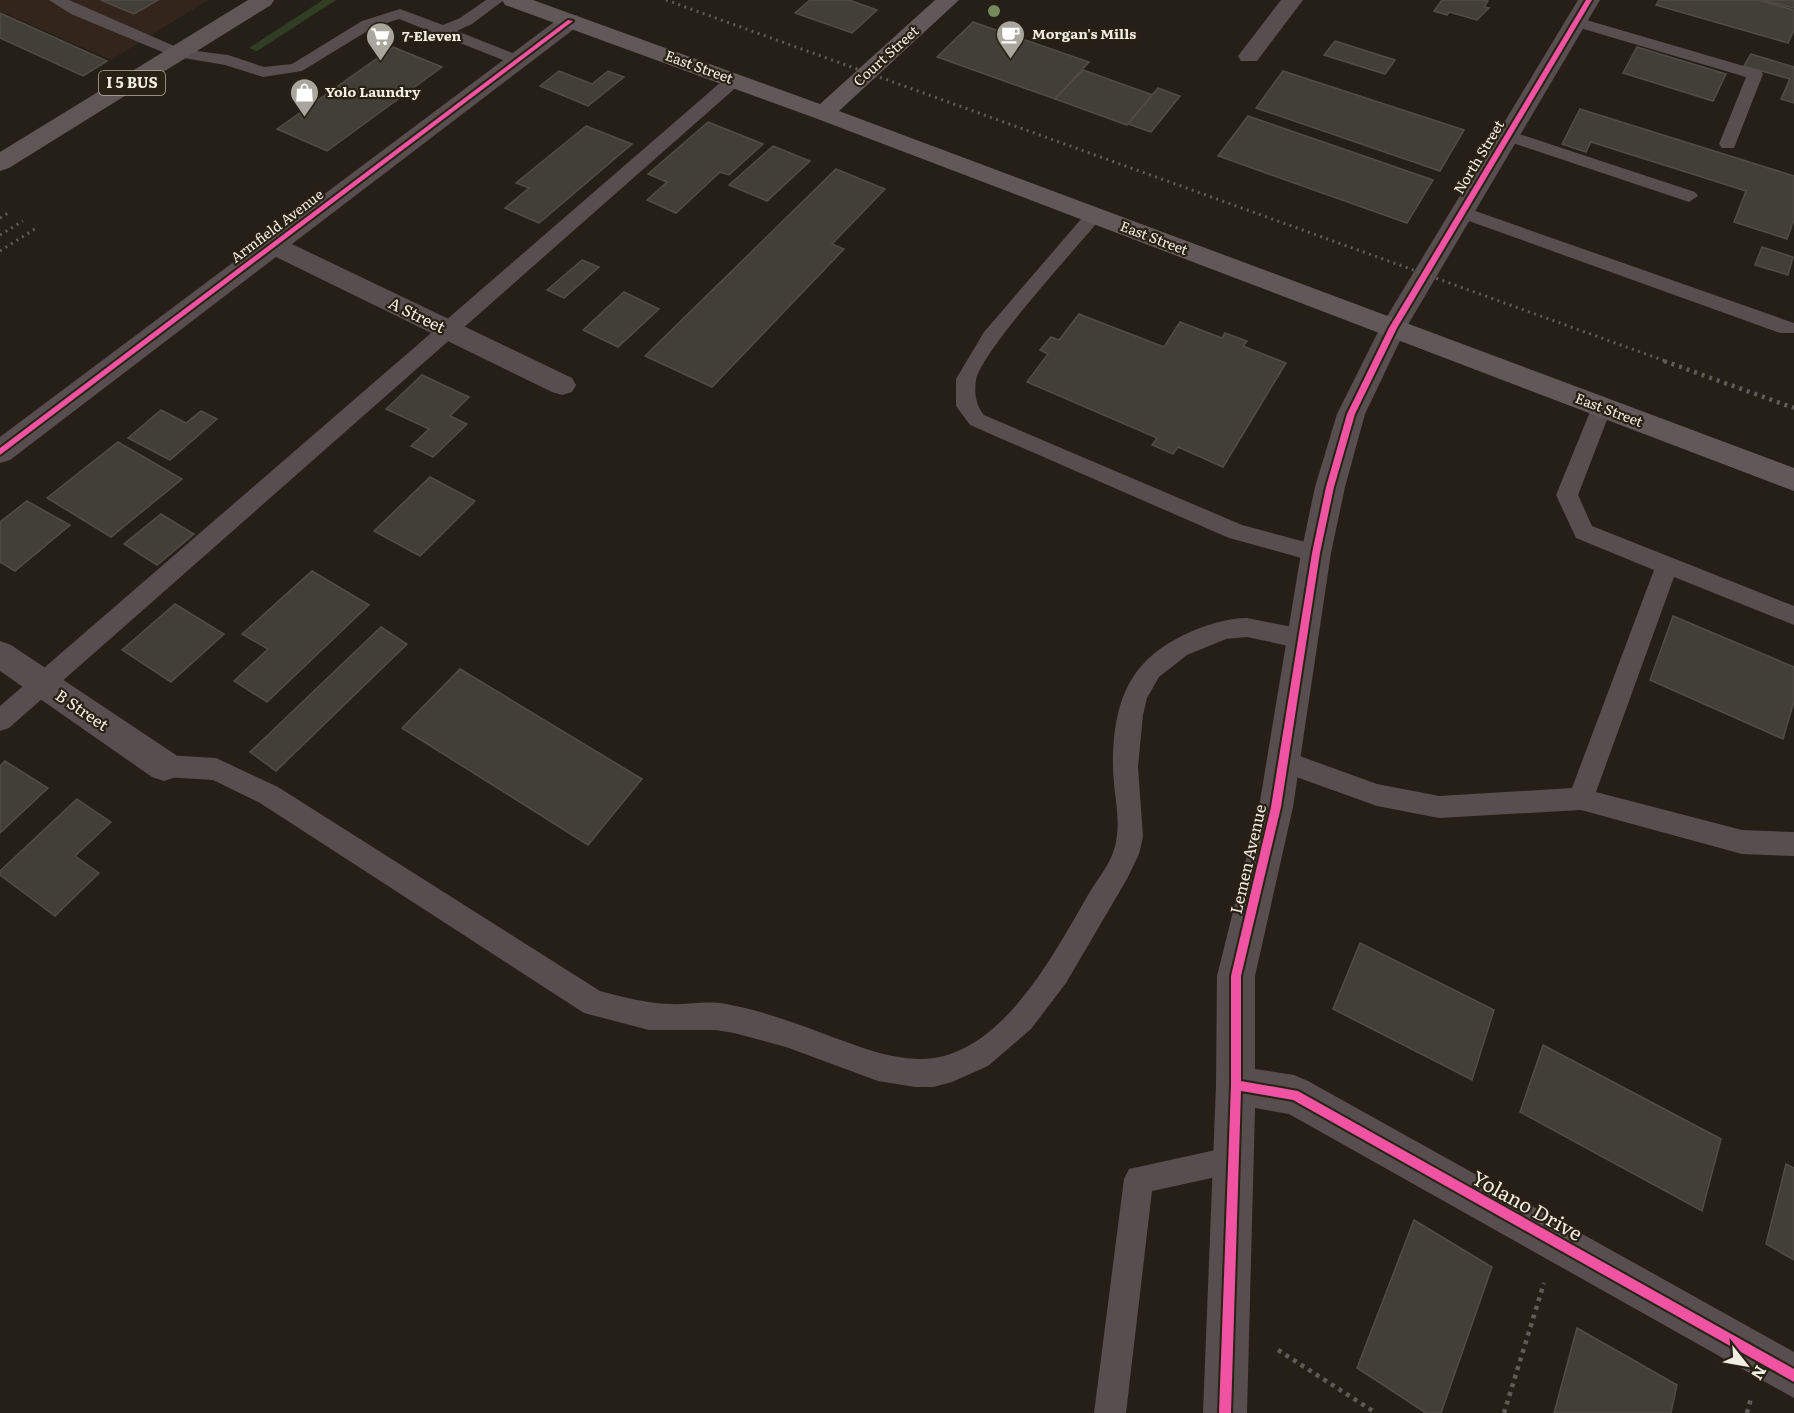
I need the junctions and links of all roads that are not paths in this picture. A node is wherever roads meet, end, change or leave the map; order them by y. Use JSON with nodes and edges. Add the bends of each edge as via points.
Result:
{"nodes":[{"id":1,"x":57,"y":0,"type":"edge"},
{"id":2,"x":496,"y":0,"type":"edge"},
{"id":3,"x":513,"y":0,"type":"edge"},
{"id":4,"x":948,"y":0,"type":"edge"},
{"id":5,"x":1292,"y":0,"type":"edge"},
{"id":6,"x":1589,"y":0,"type":"edge"},
{"id":7,"x":257,"y":1,"type":"edge"},
{"id":8,"x":570,"y":21,"type":"junction"},
{"id":9,"x":1576,"y":22,"type":"junction"},
{"id":10,"x":443,"y":31,"type":"junction"},
{"id":11,"x":178,"y":53,"type":"junction"},
{"id":12,"x":1249,"y":56,"type":"dead end"},
{"id":13,"x":519,"y":61,"type":"junction"},
{"id":14,"x":735,"y":80,"type":"junction"},
{"id":15,"x":824,"y":113,"type":"junction"},
{"id":16,"x":1507,"y":135,"type":"junction"},
{"id":17,"x":1728,"y":144,"type":"dead end"},
{"id":18,"x":0,"y":163,"type":"edge"},
{"id":19,"x":1689,"y":196,"type":"dead end"},
{"id":20,"x":1461,"y":212,"type":"junction"},
{"id":21,"x":1094,"y":215,"type":"junction"},
{"id":22,"x":273,"y":245,"type":"junction"},
{"id":23,"x":1393,"y":328,"type":"junction"},
{"id":24,"x":1787,"y":328,"type":"dead end"},
{"id":25,"x":448,"y":330,"type":"junction"},
{"id":26,"x":562,"y":385,"type":"dead end"},
{"id":27,"x":1602,"y":407,"type":"junction"},
{"id":28,"x":0,"y":452,"type":"edge"},
{"id":29,"x":1794,"y":480,"type":"edge"},
{"id":30,"x":1316,"y":553,"type":"junction"},
{"id":31,"x":1667,"y":566,"type":"junction"},
{"id":32,"x":1794,"y":616,"type":"edge"},
{"id":33,"x":1303,"y":639,"type":"junction"},
{"id":34,"x":0,"y":654,"type":"edge"},
{"id":35,"x":43,"y":684,"type":"junction"},
{"id":36,"x":0,"y":721,"type":"edge"},
{"id":37,"x":1283,"y":761,"type":"junction"},
{"id":38,"x":164,"y":766,"type":"joint"},
{"id":39,"x":1581,"y":799,"type":"junction"},
{"id":40,"x":1794,"y":844,"type":"edge"},
{"id":41,"x":1236,"y":1085,"type":"junction"},
{"id":42,"x":1234,"y":1161,"type":"junction"},
{"id":43,"x":1794,"y":1376,"type":"edge"},
{"id":44,"x":1110,"y":1413,"type":"edge"},
{"id":45,"x":1225,"y":1413,"type":"edge"}],
"edges":[{"from":1,"to":11,"type":"lane"},
{"from":2,"to":10,"type":"lane"},
{"from":3,"to":8,"type":"main road","name":"East Street"},
{"from":4,"to":15,"type":"main road","name":"Court Street"},
{"from":5,"to":12,"type":"street"},
{"from":6,"to":9,"type":"street","name":"North Street"},
{"from":7,"to":11,"type":"main road","number":"I 5 BUS"},
{"from":8,"to":13,"type":"street","name":"Armfield Avenue"},
{"from":8,"to":14,"type":"main road","name":"East Street"},
{"from":9,"to":16,"type":"street","name":"North Street"},
{"from":9,"to":17,"type":"lane","via":[[1755,74]]},
{"from":10,"to":11,"type":"lane","via":[[400,14],[368,24],[296,68],[263,72],[228,60]]},
{"from":10,"to":13,"type":"lane"},
{"from":11,"to":18,"type":"main road","number":"I 5 BUS"},
{"from":13,"to":22,"type":"street","name":"Armfield Avenue"},
{"from":14,"to":15,"type":"main road","name":"East Street"},
{"from":14,"to":25,"type":"lane"},
{"from":15,"to":21,"type":"main road","name":"East Street"},
{"from":16,"to":19,"type":"lane"},
{"from":16,"to":20,"type":"street","name":"North Street"},
{"from":20,"to":23,"type":"street","name":"North Street"},
{"from":20,"to":24,"type":"lane"},
{"from":21,"to":23,"type":"main road","name":"East Street"},
{"from":21,"to":30,"type":"lane","via":[[991,338],[966,379],[966,405],[976,420],[1237,532]]},
{"from":22,"to":25,"type":"street","name":"A Street"},
{"from":22,"to":28,"type":"street","name":"Armfield Avenue"},
{"from":23,"to":27,"type":"main road","name":"East Street"},
{"from":23,"to":30,"type":"street","name":"Lemen Avenue","via":[[1351,414]]},
{"from":25,"to":26,"type":"street","name":"A Street"},
{"from":25,"to":35,"type":"lane"},
{"from":27,"to":29,"type":"main road","name":"East Street"},
{"from":27,"to":31,"type":"lane","via":[[1567,495],[1584,532]]},
{"from":30,"to":33,"type":"street","name":"Lemen Avenue"},
{"from":31,"to":32,"type":"lane"},
{"from":31,"to":39,"type":"lane"},
{"from":33,"to":37,"type":"street","name":"Lemen Avenue"},
{"from":33,"to":38,"type":"lane","via":[[1252,627],[1217,631],[1178,647],[1152,666],[1139,687],[1131,715],[1126,759],[1130,839],[1050,986],[986,1050],[951,1068],[909,1074],[805,1039],[722,1017],[636,1016],[594,1003],[268,795],[216,769]]},
{"from":34,"to":35,"type":"street","name":"B Street"},
{"from":35,"to":36,"type":"lane"},
{"from":35,"to":38,"type":"street","name":"B Street"},
{"from":37,"to":39,"type":"lane","via":[[1377,795],[1439,807]]},
{"from":37,"to":41,"type":"street","name":"Lemen Avenue","via":[[1276,807],[1236,975]]},
{"from":39,"to":40,"type":"lane","via":[[1742,842]]},
{"from":41,"to":42,"type":"street","name":"Lemen Avenue"},
{"from":41,"to":43,"type":"street","name":"Yolano Drive","via":[[1294,1095]]},
{"from":42,"to":44,"type":"lane","via":[[1139,1179]]},
{"from":42,"to":45,"type":"street","name":"Lemen Avenue"}]}
